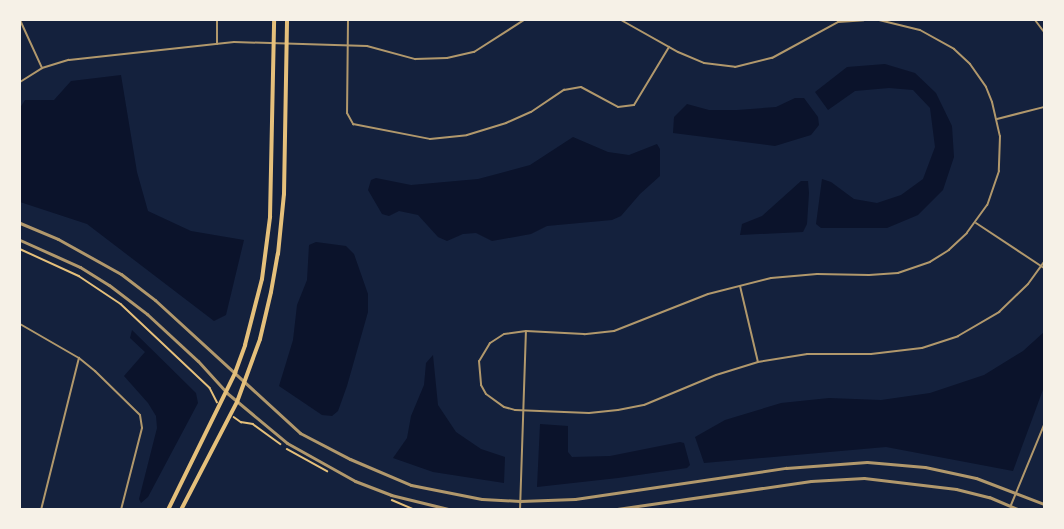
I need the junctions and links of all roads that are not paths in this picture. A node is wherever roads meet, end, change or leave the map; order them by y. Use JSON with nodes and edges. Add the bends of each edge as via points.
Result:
{"nodes":[{"id":1,"x":20,"y":20,"type":"edge"},
{"id":2,"x":217,"y":20,"type":"edge"},
{"id":3,"x":274,"y":20,"type":"edge"},
{"id":4,"x":286,"y":20,"type":"edge"},
{"id":5,"x":348,"y":20,"type":"edge"},
{"id":6,"x":524,"y":20,"type":"edge"},
{"id":7,"x":621,"y":20,"type":"edge"},
{"id":8,"x":864,"y":20,"type":"edge"},
{"id":9,"x":879,"y":20,"type":"edge"},
{"id":10,"x":1035,"y":20,"type":"edge"},
{"id":11,"x":903,"y":22,"type":"edge"},
{"id":12,"x":1044,"y":32,"type":"edge"},
{"id":13,"x":217,"y":44,"type":"junction"},
{"id":14,"x":274,"y":45,"type":"junction"},
{"id":15,"x":286,"y":45,"type":"junction"},
{"id":16,"x":348,"y":46,"type":"junction"},
{"id":17,"x":669,"y":47,"type":"junction"},
{"id":18,"x":42,"y":68,"type":"junction"},
{"id":19,"x":20,"y":82,"type":"edge"},
{"id":20,"x":1044,"y":107,"type":"edge"},
{"id":21,"x":997,"y":119,"type":"junction"},
{"id":22,"x":20,"y":223,"type":"edge"},
{"id":23,"x":976,"y":223,"type":"junction"},
{"id":24,"x":20,"y":240,"type":"edge"},
{"id":25,"x":1044,"y":262,"type":"edge"},
{"id":26,"x":1043,"y":267,"type":"edge"},
{"id":27,"x":740,"y":285,"type":"junction"},
{"id":28,"x":20,"y":324,"type":"edge"},
{"id":29,"x":526,"y":331,"type":"junction"},
{"id":30,"x":79,"y":358,"type":"junction"},
{"id":31,"x":758,"y":362,"type":"junction"},
{"id":32,"x":235,"y":373,"type":"junction"},
{"id":33,"x":244,"y":384,"type":"junction"},
{"id":34,"x":227,"y":393,"type":"junction"},
{"id":35,"x":237,"y":402,"type":"junction"},
{"id":36,"x":523,"y":410,"type":"junction"},
{"id":37,"x":1044,"y":425,"type":"edge"},
{"id":38,"x":1016,"y":492,"type":"junction"},
{"id":39,"x":520,"y":501,"type":"junction"},
{"id":40,"x":1044,"y":504,"type":"edge"},
{"id":41,"x":1011,"y":505,"type":"junction"},
{"id":42,"x":40,"y":510,"type":"edge"},
{"id":43,"x":121,"y":510,"type":"edge"},
{"id":44,"x":168,"y":510,"type":"edge"},
{"id":45,"x":181,"y":510,"type":"edge"},
{"id":46,"x":452,"y":510,"type":"edge"},
{"id":47,"x":520,"y":510,"type":"edge"},
{"id":48,"x":610,"y":510,"type":"edge"},
{"id":49,"x":1020,"y":510,"type":"edge"}],
"edges":[{"from":1,"to":18,"type":"street"},
{"from":2,"to":13,"type":"street"},
{"from":3,"to":14,"type":"main road"},
{"from":4,"to":15,"type":"main road"},
{"from":5,"to":16,"type":"street"},
{"from":6,"to":16,"type":"street","via":[[474,52],[447,58],[415,59],[367,46]]},
{"from":7,"to":17,"type":"street"},
{"from":8,"to":17,"type":"street","via":[[838,22],[772,58],[735,67],[704,63]]},
{"from":9,"to":11,"type":"street"},
{"from":10,"to":12,"type":"street"},
{"from":11,"to":21,"type":"street","via":[[935,36],[970,64],[986,87]]},
{"from":13,"to":14,"type":"street"},
{"from":13,"to":18,"type":"street","via":[[69,60]]},
{"from":14,"to":15,"type":"street"},
{"from":14,"to":32,"type":"main road","via":[[270,217],[254,315]]},
{"from":15,"to":16,"type":"street"},
{"from":15,"to":33,"type":"main road","via":[[284,194],[278,254],[260,339]]},
{"from":16,"to":17,"type":"street","via":[[347,114],[353,124],[430,139],[467,135],[506,123],[564,90],[581,87],[618,107],[634,105]]},
{"from":18,"to":19,"type":"street"},
{"from":20,"to":21,"type":"street"},
{"from":21,"to":23,"type":"street","via":[[999,171]]},
{"from":22,"to":32,"type":"street","via":[[121,274]]},
{"from":23,"to":26,"type":"street"},
{"from":23,"to":27,"type":"street","via":[[949,250],[930,262],[898,273],[817,274]]},
{"from":24,"to":34,"type":"street","via":[[109,285],[198,361]]},
{"from":25,"to":26,"type":"street"},
{"from":26,"to":31,"type":"street","via":[[999,312],[940,342],[896,352],[807,354]]},
{"from":27,"to":29,"type":"street","via":[[685,302],[615,331]]},
{"from":27,"to":31,"type":"street"},
{"from":28,"to":30,"type":"street"},
{"from":29,"to":36,"type":"street"},
{"from":29,"to":36,"type":"street","via":[[494,338],[483,351],[479,372],[481,385],[494,401]]},
{"from":30,"to":42,"type":"street"},
{"from":30,"to":43,"type":"street","via":[[122,396],[142,422]]},
{"from":31,"to":36,"type":"street","via":[[644,405],[589,413]]},
{"from":32,"to":33,"type":"street"},
{"from":32,"to":34,"type":"main road"},
{"from":33,"to":35,"type":"main road"},
{"from":33,"to":39,"type":"street","via":[[300,433],[411,485],[449,494]]},
{"from":34,"to":35,"type":"street"},
{"from":34,"to":44,"type":"main road"},
{"from":35,"to":45,"type":"main road"},
{"from":35,"to":46,"type":"street","via":[[287,443],[355,481],[391,495]]},
{"from":36,"to":39,"type":"street"},
{"from":37,"to":38,"type":"street"},
{"from":38,"to":39,"type":"street","via":[[925,467],[837,463],[575,499]]},
{"from":38,"to":40,"type":"street"},
{"from":38,"to":41,"type":"street"},
{"from":39,"to":47,"type":"street"},
{"from":41,"to":48,"type":"street","via":[[938,486],[864,478],[811,481]]},
{"from":41,"to":49,"type":"street"}]}
